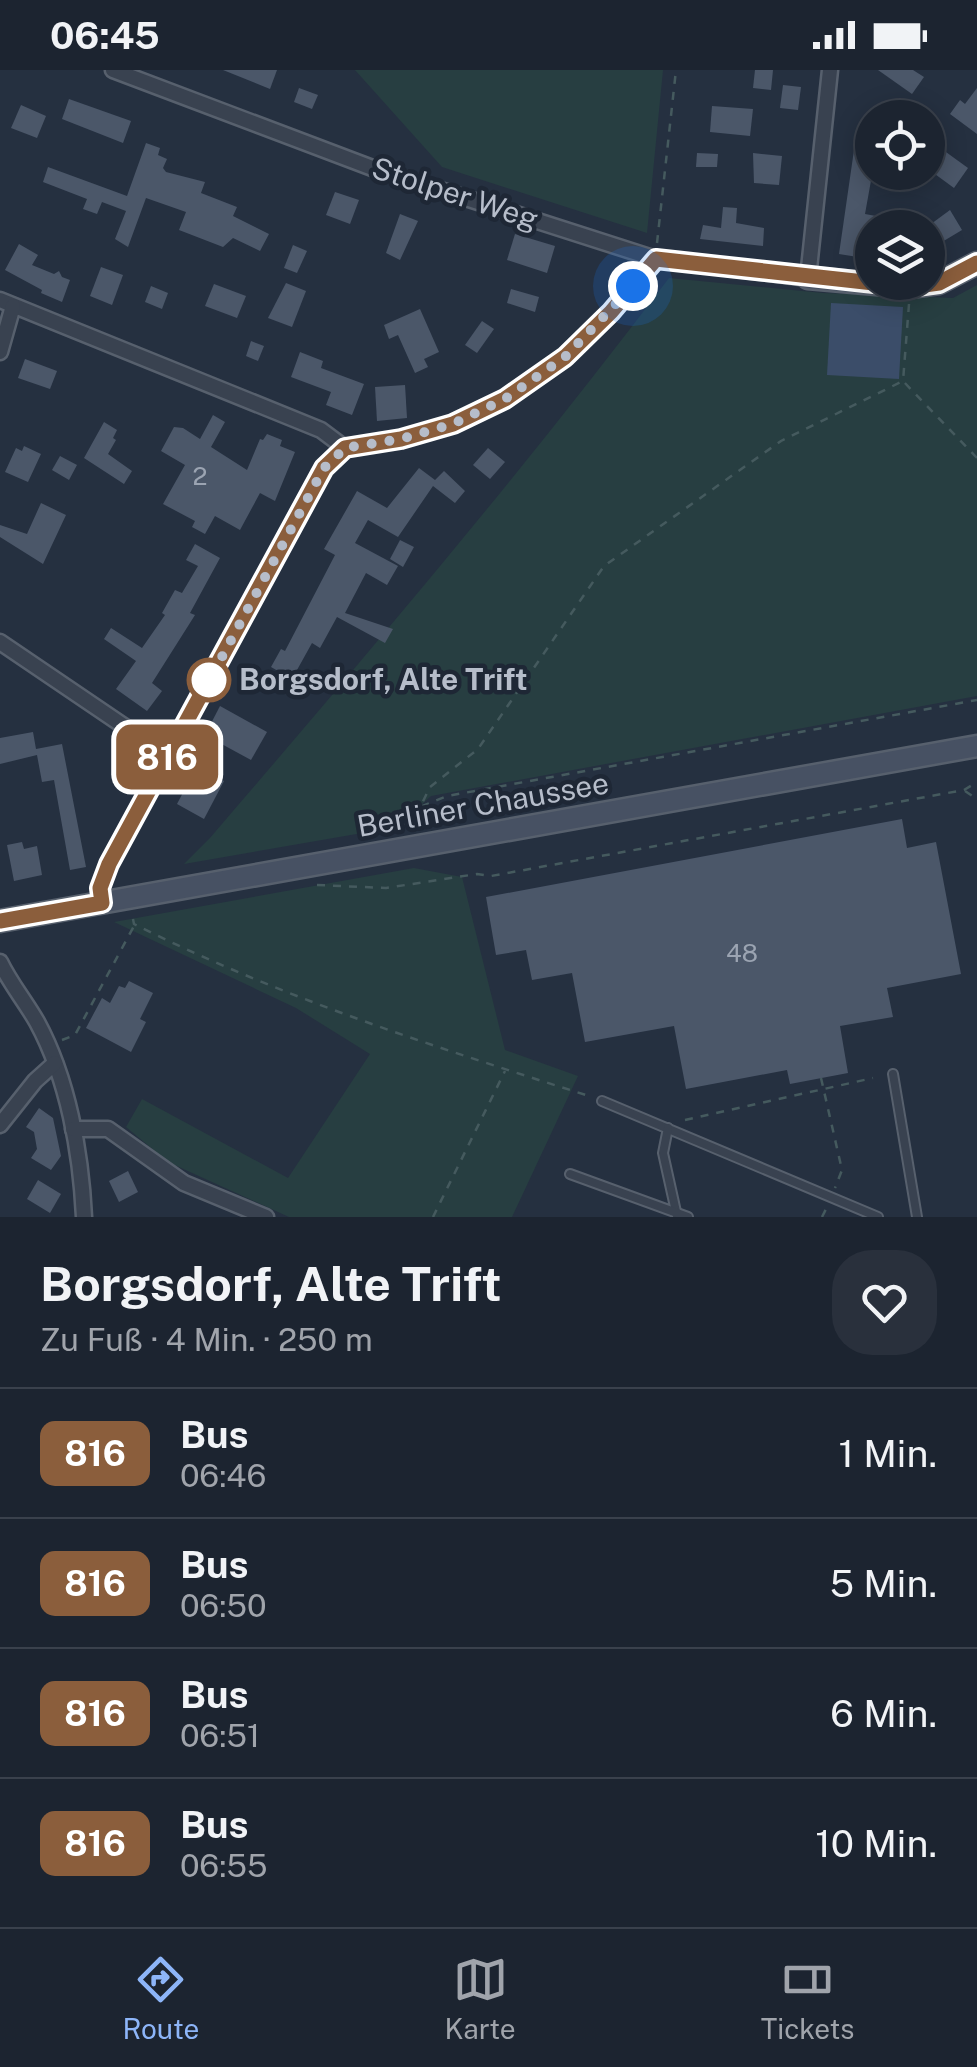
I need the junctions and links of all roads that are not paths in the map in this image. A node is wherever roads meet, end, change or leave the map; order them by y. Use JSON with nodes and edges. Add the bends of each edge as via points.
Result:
{"nodes":[{"id":1,"x":113,"y":70,"type":"edge"},
{"id":2,"x":830,"y":70,"type":"edge"},
{"id":3,"x":656,"y":259,"type":"junction"},
{"id":4,"x":977,"y":263,"type":"edge"},
{"id":5,"x":808,"y":278,"type":"junction"},
{"id":6,"x":6,"y":303,"type":"edge"},
{"id":7,"x":0,"y":352,"type":"edge"},
{"id":8,"x":345,"y":448,"type":"junction"},
{"id":9,"x":0,"y":642,"type":"edge"},
{"id":10,"x":977,"y":746,"type":"edge"},
{"id":11,"x":168,"y":756,"type":"junction"},
{"id":12,"x":102,"y":903,"type":"junction"},
{"id":13,"x":0,"y":921,"type":"edge"},
{"id":14,"x":0,"y":962,"type":"edge"},
{"id":15,"x":55,"y":1063,"type":"junction"},
{"id":16,"x":893,"y":1074,"type":"dead end"},
{"id":17,"x":602,"y":1100,"type":"road end"},
{"id":18,"x":0,"y":1126,"type":"edge"},
{"id":19,"x":665,"y":1127,"type":"junction"},
{"id":20,"x":73,"y":1129,"type":"junction"},
{"id":21,"x":570,"y":1174,"type":"dead end"},
{"id":22,"x":678,"y":1215,"type":"edge"},
{"id":23,"x":258,"y":1216,"type":"edge"},
{"id":24,"x":84,"y":1217,"type":"edge"},
{"id":25,"x":688,"y":1217,"type":"edge"},
{"id":26,"x":878,"y":1217,"type":"edge"},
{"id":27,"x":917,"y":1217,"type":"edge"}],
"edges":[{"from":1,"to":3,"type":"street","name":"Stolper Weg","via":[[375,169]]},
{"from":2,"to":5,"type":"street"},
{"from":3,"to":5,"type":"street","name":"Stolper Weg"},
{"from":3,"to":8,"type":"street","via":[[565,357],[505,399],[453,424]]},
{"from":4,"to":5,"type":"main road","via":[[939,283],[910,287]]},
{"from":6,"to":7,"type":"street"},
{"from":6,"to":8,"type":"street","via":[[321,430]]},
{"from":8,"to":11,"type":"street","via":[[324,468]]},
{"from":9,"to":11,"type":"street"},
{"from":10,"to":12,"type":"main road","name":"Berliner Chaussee","via":[[400,842]]},
{"from":11,"to":12,"type":"street","via":[[109,864]]},
{"from":12,"to":13,"type":"main road","name":"Berliner Chaussee"},
{"from":14,"to":15,"type":"street"},
{"from":15,"to":18,"type":"street"},
{"from":15,"to":20,"type":"street"},
{"from":16,"to":27,"type":"lane"},
{"from":17,"to":19,"type":"lane"},
{"from":19,"to":22,"type":"lane","via":[[663,1152]]},
{"from":19,"to":26,"type":"lane"},
{"from":20,"to":23,"type":"street","via":[[108,1128],[184,1183]]},
{"from":20,"to":24,"type":"street"},
{"from":21,"to":22,"type":"lane"},
{"from":22,"to":25,"type":"lane"}]}
